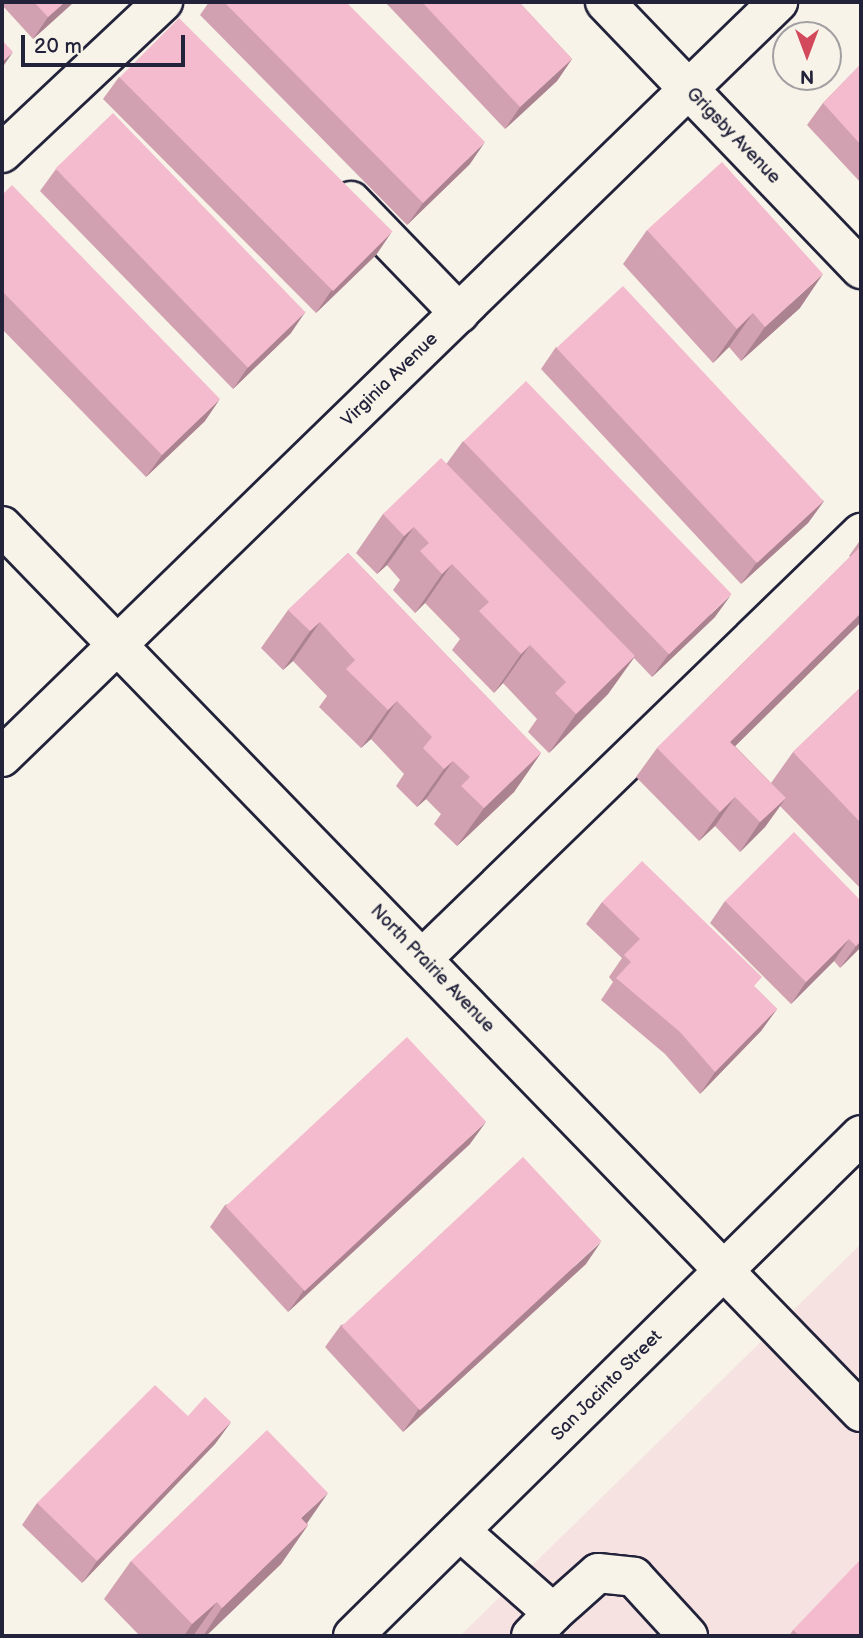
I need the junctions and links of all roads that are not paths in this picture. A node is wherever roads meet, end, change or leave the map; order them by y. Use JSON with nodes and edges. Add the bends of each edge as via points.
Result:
{"nodes":[{"id":1,"x":163,"y":2,"type":"edge"},
{"id":2,"x":605,"y":2,"type":"edge"},
{"id":3,"x":778,"y":2,"type":"edge"},
{"id":4,"x":688,"y":89,"type":"junction"},
{"id":5,"x":2,"y":153,"type":"edge"},
{"id":6,"x":330,"y":180,"type":"edge"},
{"id":7,"x":861,"y":269,"type":"edge"},
{"id":8,"x":459,"y":313,"type":"junction"},
{"id":9,"x":2,"y":526,"type":"edge"},
{"id":10,"x":861,"y":533,"type":"edge"},
{"id":11,"x":117,"y":645,"type":"junction"},
{"id":12,"x":2,"y":757,"type":"edge"},
{"id":13,"x":422,"y":959,"type":"junction"},
{"id":14,"x":861,"y":1135,"type":"edge"},
{"id":15,"x":724,"y":1271,"type":"junction"},
{"id":16,"x":861,"y":1412,"type":"edge"},
{"id":17,"x":460,"y":1531,"type":"junction"},
{"id":18,"x":542,"y":1624,"type":"edge"},
{"id":19,"x":353,"y":1636,"type":"edge"},
{"id":20,"x":688,"y":1636,"type":"edge"}],
"edges":[{"from":1,"to":5,"type":"street"},
{"from":2,"to":4,"type":"street","name":"Grigsby Avenue"},
{"from":3,"to":4,"type":"street","name":"Virginia Avenue"},
{"from":4,"to":7,"type":"street","name":"Grigsby Avenue"},
{"from":4,"to":8,"type":"street","name":"Virginia Avenue"},
{"from":6,"to":8,"type":"street"},
{"from":8,"to":11,"type":"street","name":"Virginia Avenue"},
{"from":9,"to":11,"type":"street","name":"North Prairie Avenue"},
{"from":10,"to":13,"type":"street"},
{"from":11,"to":12,"type":"street","name":"Virginia Avenue"},
{"from":11,"to":13,"type":"street","name":"North Prairie Avenue"},
{"from":13,"to":15,"type":"street","name":"North Prairie Avenue"},
{"from":14,"to":15,"type":"street","name":"San Jacinto Street"},
{"from":15,"to":16,"type":"street","name":"North Prairie Avenue"},
{"from":15,"to":17,"type":"street","name":"San Jacinto Street"},
{"from":17,"to":18,"type":"street"},
{"from":17,"to":19,"type":"street","name":"San Jacinto Street"},
{"from":18,"to":20,"type":"street","via":[[598,1573],[634,1577]]}]}
